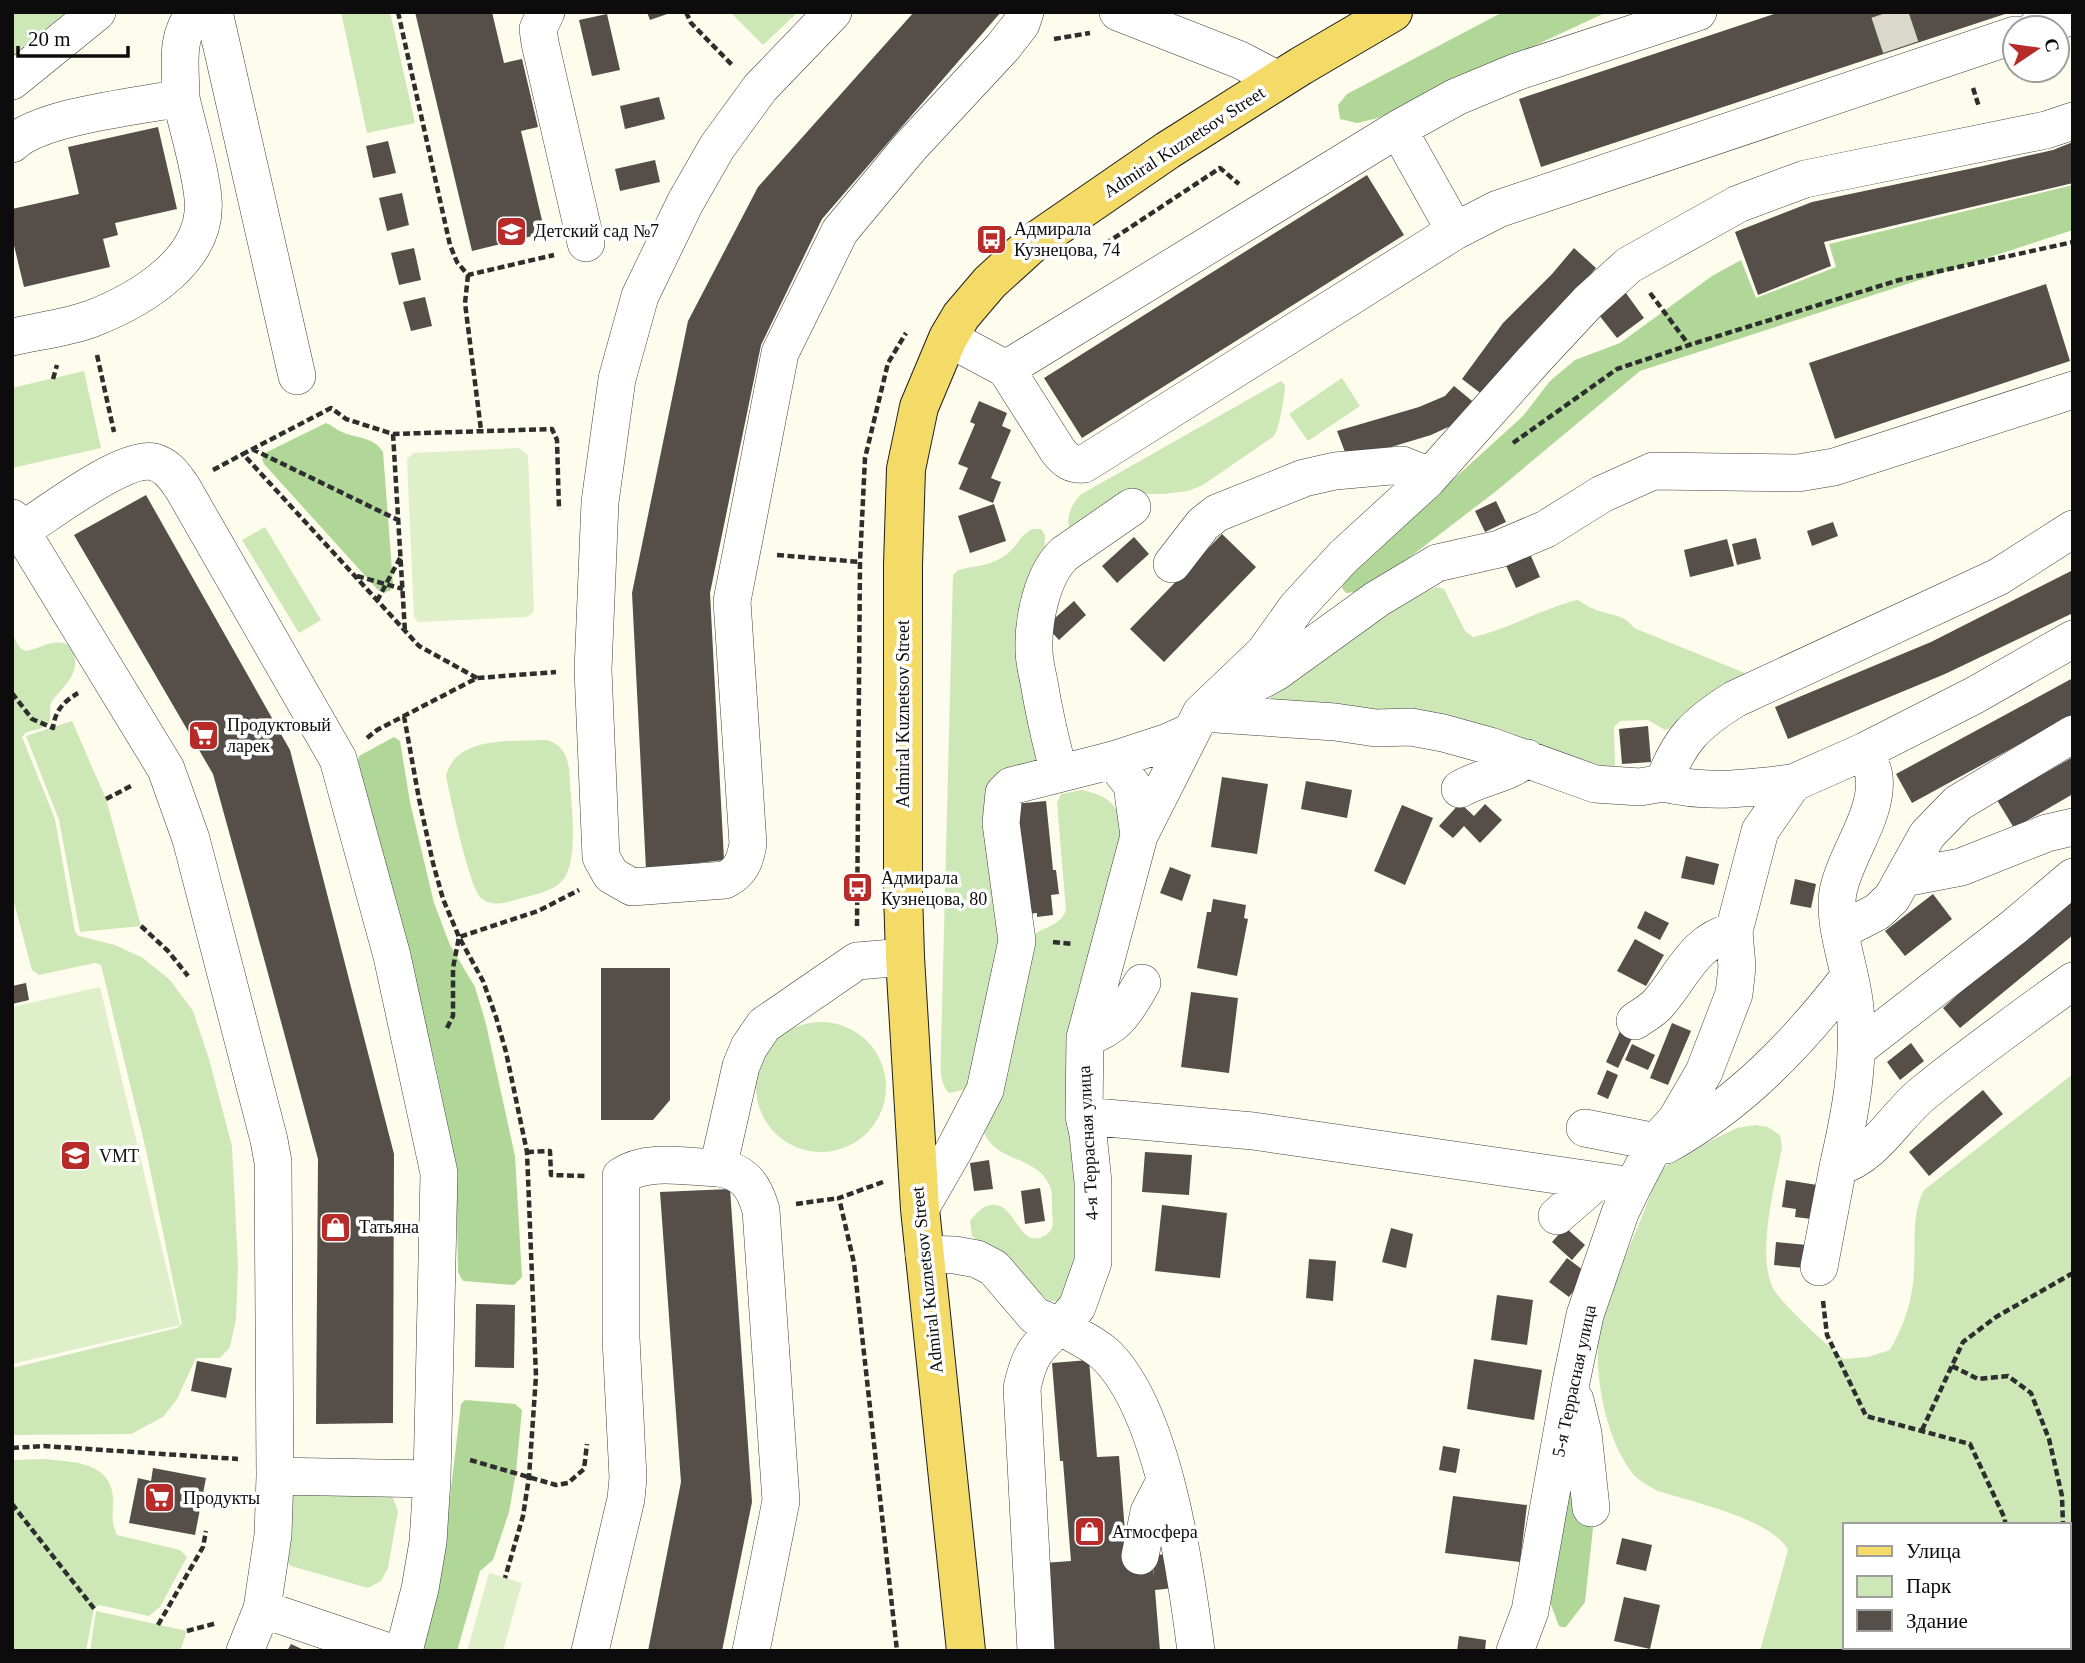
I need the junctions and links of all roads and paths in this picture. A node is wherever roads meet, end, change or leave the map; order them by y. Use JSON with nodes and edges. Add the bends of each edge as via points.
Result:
{"nodes":[{"id":1,"x":97,"y":12,"type":"edge"},
{"id":2,"x":196,"y":12,"type":"edge"},
{"id":3,"x":214,"y":12,"type":"edge"},
{"id":4,"x":398,"y":12,"type":"edge"},
{"id":5,"x":546,"y":12,"type":"edge"},
{"id":6,"x":685,"y":12,"type":"edge"},
{"id":7,"x":833,"y":12,"type":"edge"},
{"id":8,"x":1025,"y":12,"type":"edge"},
{"id":9,"x":1393,"y":12,"type":"edge"},
{"id":10,"x":1698,"y":12,"type":"edge"},
{"id":11,"x":1132,"y":18,"type":"edge"},
{"id":12,"x":2001,"y":38,"type":"edge"},
{"id":13,"x":1003,"y":47,"type":"junction"},
{"id":14,"x":723,"y":58,"type":"dead end"},
{"id":15,"x":1918,"y":59,"type":"junction"},
{"id":16,"x":1278,"y":80,"type":"junction"},
{"id":17,"x":12,"y":81,"type":"edge"},
{"id":18,"x":181,"y":98,"type":"junction"},
{"id":19,"x":2073,"y":121,"type":"edge"},
{"id":20,"x":1398,"y":129,"type":"junction"},
{"id":21,"x":1989,"y":143,"type":"junction"},
{"id":22,"x":12,"y":144,"type":"edge"},
{"id":23,"x":1248,"y":189,"type":"dead end"},
{"id":24,"x":1455,"y":231,"type":"junction"},
{"id":25,"x":2073,"y":242,"type":"edge"},
{"id":26,"x":586,"y":243,"type":"joint"},
{"id":27,"x":1099,"y":248,"type":"dead end"},
{"id":28,"x":1629,"y":265,"type":"junction"},
{"id":29,"x":468,"y":275,"type":"junction"},
{"id":30,"x":89,"y":320,"type":"junction"},
{"id":31,"x":12,"y":337,"type":"edge"},
{"id":32,"x":948,"y":338,"type":"junction"},
{"id":33,"x":1689,"y":345,"type":"junction"},
{"id":34,"x":1006,"y":369,"type":"junction"},
{"id":35,"x":297,"y":376,"type":"dead end"},
{"id":36,"x":2073,"y":390,"type":"edge"},
{"id":37,"x":113,"y":427,"type":"dead end"},
{"id":38,"x":481,"y":430,"type":"junction"},
{"id":39,"x":393,"y":434,"type":"junction"},
{"id":40,"x":1508,"y":446,"type":"dead end"},
{"id":41,"x":252,"y":449,"type":"junction"},
{"id":42,"x":1427,"y":480,"type":"junction"},
{"id":43,"x":1132,"y":507,"type":"dead end"},
{"id":44,"x":399,"y":520,"type":"junction"},
{"id":45,"x":559,"y":521,"type":"dead end"},
{"id":46,"x":16,"y":525,"type":"edge"},
{"id":47,"x":2073,"y":529,"type":"edge"},
{"id":48,"x":763,"y":554,"type":"dead end"},
{"id":49,"x":401,"y":558,"type":"junction"},
{"id":50,"x":860,"y":562,"type":"dead end"},
{"id":51,"x":1172,"y":564,"type":"dead end"},
{"id":52,"x":354,"y":576,"type":"junction"},
{"id":53,"x":386,"y":584,"type":"junction"},
{"id":54,"x":403,"y":589,"type":"junction"},
{"id":55,"x":377,"y":601,"type":"junction"},
{"id":56,"x":405,"y":632,"type":"junction"},
{"id":57,"x":2073,"y":639,"type":"edge"},
{"id":58,"x":561,"y":672,"type":"dead end"},
{"id":59,"x":477,"y":678,"type":"junction"},
{"id":60,"x":12,"y":693,"type":"edge"},
{"id":61,"x":404,"y":716,"type":"junction"},
{"id":62,"x":1197,"y":722,"type":"junction"},
{"id":63,"x":53,"y":728,"type":"dead end"},
{"id":64,"x":377,"y":730,"type":"dead end"},
{"id":65,"x":2073,"y":734,"type":"edge"},
{"id":66,"x":1865,"y":751,"type":"junction"},
{"id":67,"x":1527,"y":758,"type":"junction"},
{"id":68,"x":1113,"y":760,"type":"junction"},
{"id":69,"x":1059,"y":773,"type":"junction"},
{"id":70,"x":1663,"y":783,"type":"junction"},
{"id":71,"x":1793,"y":783,"type":"junction"},
{"id":72,"x":1460,"y":789,"type":"dead end"},
{"id":73,"x":2073,"y":827,"type":"edge"},
{"id":74,"x":1139,"y":836,"type":"junction"},
{"id":75,"x":611,"y":875,"type":"junction"},
{"id":76,"x":2073,"y":877,"type":"edge"},
{"id":77,"x":1904,"y":878,"type":"junction"},
{"id":78,"x":1734,"y":931,"type":"junction"},
{"id":79,"x":1840,"y":931,"type":"junction"},
{"id":80,"x":459,"y":937,"type":"junction"},
{"id":81,"x":905,"y":957,"type":"junction"},
{"id":82,"x":1849,"y":977,"type":"junction"},
{"id":83,"x":2073,"y":981,"type":"edge"},
{"id":84,"x":1142,"y":983,"type":"dead end"},
{"id":85,"x":1635,"y":1021,"type":"dead end"},
{"id":86,"x":1085,"y":1038,"type":"junction"},
{"id":87,"x":1857,"y":1049,"type":"junction"},
{"id":88,"x":415,"y":1055,"type":"junction"},
{"id":89,"x":1084,"y":1116,"type":"junction"},
{"id":90,"x":1585,"y":1128,"type":"dead end"},
{"id":91,"x":1653,"y":1148,"type":"junction"},
{"id":92,"x":527,"y":1152,"type":"junction"},
{"id":93,"x":1838,"y":1167,"type":"junction"},
{"id":94,"x":718,"y":1168,"type":"junction"},
{"id":95,"x":916,"y":1170,"type":"junction"},
{"id":96,"x":621,"y":1176,"type":"junction"},
{"id":97,"x":1597,"y":1181,"type":"junction"},
{"id":98,"x":1633,"y":1186,"type":"junction"},
{"id":99,"x":920,"y":1209,"type":"junction"},
{"id":100,"x":1557,"y":1216,"type":"dead end"},
{"id":101,"x":924,"y":1254,"type":"junction"},
{"id":102,"x":1819,"y":1267,"type":"joint"},
{"id":103,"x":2073,"y":1273,"type":"edge"},
{"id":104,"x":1060,"y":1326,"type":"junction"},
{"id":105,"x":1952,"y":1366,"type":"junction"},
{"id":106,"x":1571,"y":1382,"type":"junction"},
{"id":107,"x":1922,"y":1430,"type":"junction"},
{"id":108,"x":12,"y":1448,"type":"edge"},
{"id":109,"x":481,"y":1463,"type":"dead end"},
{"id":110,"x":275,"y":1469,"type":"junction"},
{"id":111,"x":529,"y":1477,"type":"junction"},
{"id":112,"x":432,"y":1479,"type":"junction"},
{"id":113,"x":1165,"y":1481,"type":"junction"},
{"id":114,"x":556,"y":1485,"type":"dead end"},
{"id":115,"x":12,"y":1504,"type":"edge"},
{"id":116,"x":1591,"y":1508,"type":"dead end"},
{"id":117,"x":2005,"y":1523,"type":"edge"},
{"id":118,"x":2063,"y":1523,"type":"edge"},
{"id":119,"x":206,"y":1531,"type":"dead end"},
{"id":120,"x":1140,"y":1556,"type":"dead end"},
{"id":121,"x":505,"y":1578,"type":"dead end"},
{"id":122,"x":262,"y":1609,"type":"junction"},
{"id":123,"x":96,"y":1611,"type":"dead end"},
{"id":124,"x":158,"y":1625,"type":"dead end"},
{"id":125,"x":1528,"y":1635,"type":"edge"},
{"id":126,"x":245,"y":1651,"type":"edge"},
{"id":127,"x":386,"y":1651,"type":"edge"},
{"id":128,"x":404,"y":1651,"type":"edge"},
{"id":129,"x":590,"y":1651,"type":"edge"},
{"id":130,"x":751,"y":1651,"type":"edge"},
{"id":131,"x":897,"y":1651,"type":"edge"},
{"id":132,"x":966,"y":1651,"type":"edge"},
{"id":133,"x":1036,"y":1651,"type":"edge"},
{"id":134,"x":1196,"y":1651,"type":"edge"}],
"edges":[{"from":1,"to":17,"type":"street"},
{"from":2,"to":18,"type":"street","via":[[186,23],[180,44]]},
{"from":3,"to":35,"type":"street"},
{"from":4,"to":29,"type":"path","via":[[450,245]]},
{"from":5,"to":26,"type":"street","via":[[538,29],[540,43]]},
{"from":6,"to":14,"type":"path"},
{"from":7,"to":75,"type":"street","via":[[760,88],[685,202],[640,296],[617,379],[600,502],[593,670],[601,857]]},
{"from":8,"to":13,"type":"street"},
{"from":9,"to":16,"type":"main road","name":"Admiral Kuznetsov Street"},
{"from":10,"to":20,"type":"street","via":[[1516,72],[1456,97]]},
{"from":11,"to":13,"type":"path"},
{"from":11,"to":16,"type":"street","via":[[1240,60]]},
{"from":12,"to":15,"type":"street"},
{"from":13,"to":75,"type":"street","via":[[840,231],[780,353],[732,601],[748,844],[745,862],[725,880],[632,887]]},
{"from":15,"to":21,"type":"path","via":[[1968,71]]},
{"from":15,"to":24,"type":"street","via":[[1540,193]]},
{"from":16,"to":32,"type":"main road","name":"Admiral Kuznetsov Street","via":[[1034,243],[990,282]]},
{"from":18,"to":22,"type":"street","via":[[47,124],[21,134]]},
{"from":18,"to":30,"type":"street","via":[[203,199],[192,246],[140,296]]},
{"from":19,"to":21,"type":"street"},
{"from":20,"to":24,"type":"street"},
{"from":20,"to":34,"type":"street"},
{"from":21,"to":28,"type":"street","via":[[1770,190]]},
{"from":23,"to":27,"type":"path","via":[[1220,167]]},
{"from":24,"to":34,"type":"street","via":[[1084,464],[1074,465],[1063,458]]},
{"from":25,"to":33,"type":"path","via":[[1899,280]]},
{"from":26,"to":29,"type":"path"},
{"from":28,"to":33,"type":"path"},
{"from":28,"to":42,"type":"street","via":[[1588,302]]},
{"from":29,"to":38,"type":"path","via":[[465,303]]},
{"from":30,"to":31,"type":"street"},
{"from":30,"to":37,"type":"path"},
{"from":32,"to":34,"type":"street"},
{"from":32,"to":81,"type":"main road","name":"Admiral Kuznetsov Street","via":[[919,407],[906,469]]},
{"from":33,"to":40,"type":"path","via":[[1608,374]]},
{"from":36,"to":62,"type":"street","via":[[1834,467],[1798,473],[1653,471],[1602,494],[1546,529],[1499,549],[1437,563]]},
{"from":38,"to":39,"type":"path"},
{"from":38,"to":45,"type":"path","via":[[552,429],[557,440]]},
{"from":39,"to":41,"type":"path","via":[[346,419],[331,408]]},
{"from":39,"to":44,"type":"path"},
{"from":41,"to":44,"type":"path"},
{"from":41,"to":52,"type":"path","via":[[243,454]]},
{"from":42,"to":51,"type":"street","via":[[1402,466],[1304,478],[1217,513]]},
{"from":42,"to":62,"type":"street","via":[[1343,556],[1264,653]]},
{"from":43,"to":69,"type":"street","via":[[1064,554],[1045,581],[1034,650]]},
{"from":44,"to":49,"type":"path"},
{"from":46,"to":88,"type":"street","via":[[122,467],[142,461],[170,470],[338,759]]},
{"from":46,"to":110,"type":"street","via":[[166,769],[191,839],[273,1162]]},
{"from":47,"to":70,"type":"street","via":[[1998,578],[1735,699],[1687,736]]},
{"from":48,"to":50,"type":"path"},
{"from":49,"to":53,"type":"path"},
{"from":49,"to":54,"type":"path"},
{"from":52,"to":53,"type":"path"},
{"from":52,"to":55,"type":"path"},
{"from":53,"to":54,"type":"path"},
{"from":53,"to":55,"type":"path"},
{"from":54,"to":56,"type":"path"},
{"from":55,"to":56,"type":"path"},
{"from":56,"to":59,"type":"path","via":[[419,646]]},
{"from":57,"to":66,"type":"street"},
{"from":58,"to":59,"type":"path"},
{"from":59,"to":61,"type":"path"},
{"from":60,"to":63,"type":"path","via":[[32,719]]},
{"from":61,"to":64,"type":"path"},
{"from":61,"to":80,"type":"path","via":[[433,863]]},
{"from":62,"to":67,"type":"street","via":[[1410,727]]},
{"from":62,"to":68,"type":"street","via":[[1168,742]]},
{"from":62,"to":74,"type":"street"},
{"from":65,"to":77,"type":"street","via":[[1958,803],[1927,835]]},
{"from":66,"to":71,"type":"street"},
{"from":66,"to":79,"type":"street","via":[[1874,774],[1874,798],[1837,894]]},
{"from":67,"to":70,"type":"street","via":[[1595,784],[1640,787]]},
{"from":67,"to":72,"type":"street","via":[[1517,767]]},
{"from":68,"to":69,"type":"street"},
{"from":68,"to":74,"type":"street","name":"4-я Террасная улица","via":[[1132,785]]},
{"from":69,"to":99,"type":"street","via":[[1011,786],[1004,793],[1001,823],[1017,941],[985,1090]]},
{"from":70,"to":71,"type":"street","via":[[1720,791]]},
{"from":71,"to":78,"type":"street","name":"5-я Террасная улица","via":[[1760,831]]},
{"from":73,"to":77,"type":"street","via":[[1961,867]]},
{"from":74,"to":86,"type":"street","name":"4-я Террасная улица"},
{"from":75,"to":80,"type":"path","via":[[549,906]]},
{"from":76,"to":87,"type":"street"},
{"from":77,"to":79,"type":"street","via":[[1877,912]]},
{"from":78,"to":85,"type":"street","via":[[1717,935],[1687,961],[1655,1007]]},
{"from":78,"to":91,"type":"street","name":"5-я Террасная улица","via":[[1734,994],[1704,1072]]},
{"from":79,"to":82,"type":"street"},
{"from":80,"to":88,"type":"path","via":[[453,968],[453,1016],[440,1038]]},
{"from":80,"to":92,"type":"path","via":[[484,981],[496,1017]]},
{"from":81,"to":94,"type":"street","via":[[857,961],[764,1025],[741,1066]]},
{"from":81,"to":95,"type":"main road","name":"Admiral Kuznetsov Street"},
{"from":82,"to":87,"type":"street"},
{"from":82,"to":91,"type":"street","via":[[1777,1062],[1684,1135]]},
{"from":83,"to":93,"type":"street","via":[[1923,1093],[1866,1153]]},
{"from":84,"to":86,"type":"street","via":[[1121,1018]]},
{"from":86,"to":89,"type":"street","name":"4-я Террасная улица"},
{"from":87,"to":93,"type":"street","via":[[1852,1106]]},
{"from":88,"to":112,"type":"street","via":[[439,1173]]},
{"from":89,"to":97,"type":"street","via":[[1253,1131]]},
{"from":89,"to":104,"type":"street","name":"4-я Террасная улица","via":[[1093,1182],[1093,1262],[1077,1307]]},
{"from":90,"to":91,"type":"street"},
{"from":91,"to":98,"type":"street","name":"5-я Террасная улица"},
{"from":92,"to":96,"type":"path","via":[[551,1151],[551,1175]]},
{"from":92,"to":111,"type":"path","via":[[536,1376]]},
{"from":93,"to":102,"type":"street"},
{"from":94,"to":96,"type":"street","via":[[658,1166]]},
{"from":94,"to":130,"type":"street","via":[[740,1174],[757,1194],[764,1251],[781,1501]]},
{"from":95,"to":99,"type":"main road","name":"Admiral Kuznetsov Street"},
{"from":95,"to":131,"type":"path","via":[[839,1198],[854,1263]]},
{"from":96,"to":129,"type":"street","via":[[621,1338],[628,1478]]},
{"from":97,"to":98,"type":"street"},
{"from":97,"to":100,"type":"street"},
{"from":98,"to":106,"type":"street","name":"5-я Террасная улица","via":[[1586,1315]]},
{"from":99,"to":101,"type":"main road","name":"Admiral Kuznetsov Street"},
{"from":101,"to":104,"type":"street","via":[[977,1259],[994,1268],[1035,1315]]},
{"from":101,"to":132,"type":"main road","name":"Admiral Kuznetsov Street"},
{"from":102,"to":107,"type":"path","via":[[1828,1335],[1866,1416]]},
{"from":103,"to":105,"type":"path","via":[[1996,1317],[1963,1342]]},
{"from":104,"to":113,"type":"street","via":[[1104,1352],[1120,1371],[1138,1401]]},
{"from":104,"to":133,"type":"street","name":"4-я Террасная улица","via":[[1028,1361],[1022,1388]]},
{"from":105,"to":107,"type":"path"},
{"from":105,"to":118,"type":"path","via":[[1978,1379],[2008,1376],[2031,1393],[2049,1439]]},
{"from":106,"to":116,"type":"street","via":[[1583,1433]]},
{"from":106,"to":125,"type":"street","name":"5-я Террасная улица"},
{"from":107,"to":117,"type":"path","via":[[1970,1444]]},
{"from":108,"to":110,"type":"path","via":[[44,1446]]},
{"from":109,"to":111,"type":"path"},
{"from":110,"to":112,"type":"street"},
{"from":110,"to":122,"type":"street","via":[[273,1535]]},
{"from":111,"to":114,"type":"path"},
{"from":111,"to":121,"type":"path"},
{"from":112,"to":128,"type":"street","via":[[428,1542]]},
{"from":113,"to":120,"type":"street","via":[[1149,1512]]},
{"from":113,"to":134,"type":"street"},
{"from":115,"to":123,"type":"path"},
{"from":119,"to":124,"type":"path","via":[[203,1546]]},
{"from":122,"to":126,"type":"street"},
{"from":122,"to":127,"type":"street"}]}
